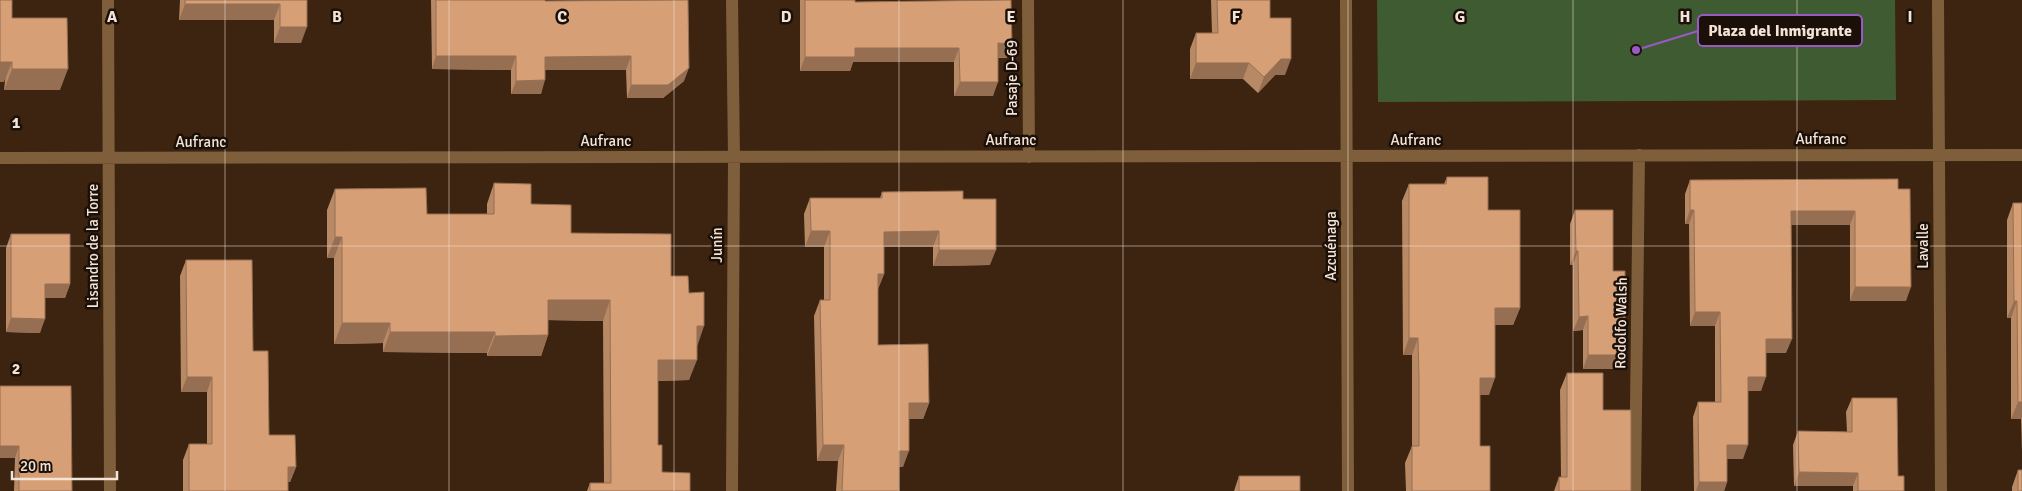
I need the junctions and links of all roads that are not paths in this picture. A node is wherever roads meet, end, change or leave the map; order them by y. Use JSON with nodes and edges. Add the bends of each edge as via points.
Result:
{"nodes":[{"id":1,"x":108,"y":0,"type":"edge"},
{"id":2,"x":732,"y":0,"type":"edge"},
{"id":3,"x":1028,"y":0,"type":"edge"},
{"id":4,"x":1346,"y":0,"type":"edge"},
{"id":5,"x":1938,"y":0,"type":"edge"},
{"id":6,"x":1939,"y":155,"type":"junction"},
{"id":7,"x":2022,"y":155,"type":"edge"},
{"id":8,"x":1347,"y":156,"type":"junction"},
{"id":9,"x":1639,"y":156,"type":"junction"},
{"id":10,"x":734,"y":157,"type":"junction"},
{"id":11,"x":1029,"y":157,"type":"junction"},
{"id":12,"x":0,"y":158,"type":"edge"},
{"id":13,"x":109,"y":158,"type":"junction"},
{"id":14,"x":110,"y":491,"type":"edge"},
{"id":15,"x":732,"y":491,"type":"edge"},
{"id":16,"x":1348,"y":491,"type":"edge"},
{"id":17,"x":1635,"y":491,"type":"edge"},
{"id":18,"x":1941,"y":491,"type":"edge"}],
"edges":[{"from":1,"to":13,"type":"street","name":"Lisandro de la Torre"},
{"from":2,"to":10,"type":"street","name":"Junín"},
{"from":3,"to":11,"type":"street","name":"Pasaje D-69"},
{"from":4,"to":8,"type":"street","name":"Azcuénaga"},
{"from":5,"to":6,"type":"street","name":"Lavalle"},
{"from":6,"to":7,"type":"street","name":"Aufranc"},
{"from":6,"to":9,"type":"street","name":"Aufranc"},
{"from":6,"to":18,"type":"street","name":"Lavalle"},
{"from":8,"to":9,"type":"street","name":"Aufranc"},
{"from":8,"to":11,"type":"street","name":"Aufranc"},
{"from":8,"to":16,"type":"street","name":"Azcuénaga"},
{"from":9,"to":17,"type":"street","name":"Rodolfo Walsh"},
{"from":10,"to":11,"type":"street","name":"Aufranc"},
{"from":10,"to":13,"type":"street","name":"Aufranc"},
{"from":10,"to":15,"type":"street","name":"Junín"},
{"from":12,"to":13,"type":"street","name":"Aufranc"},
{"from":13,"to":14,"type":"street","name":"Lisandro de la Torre"}]}
